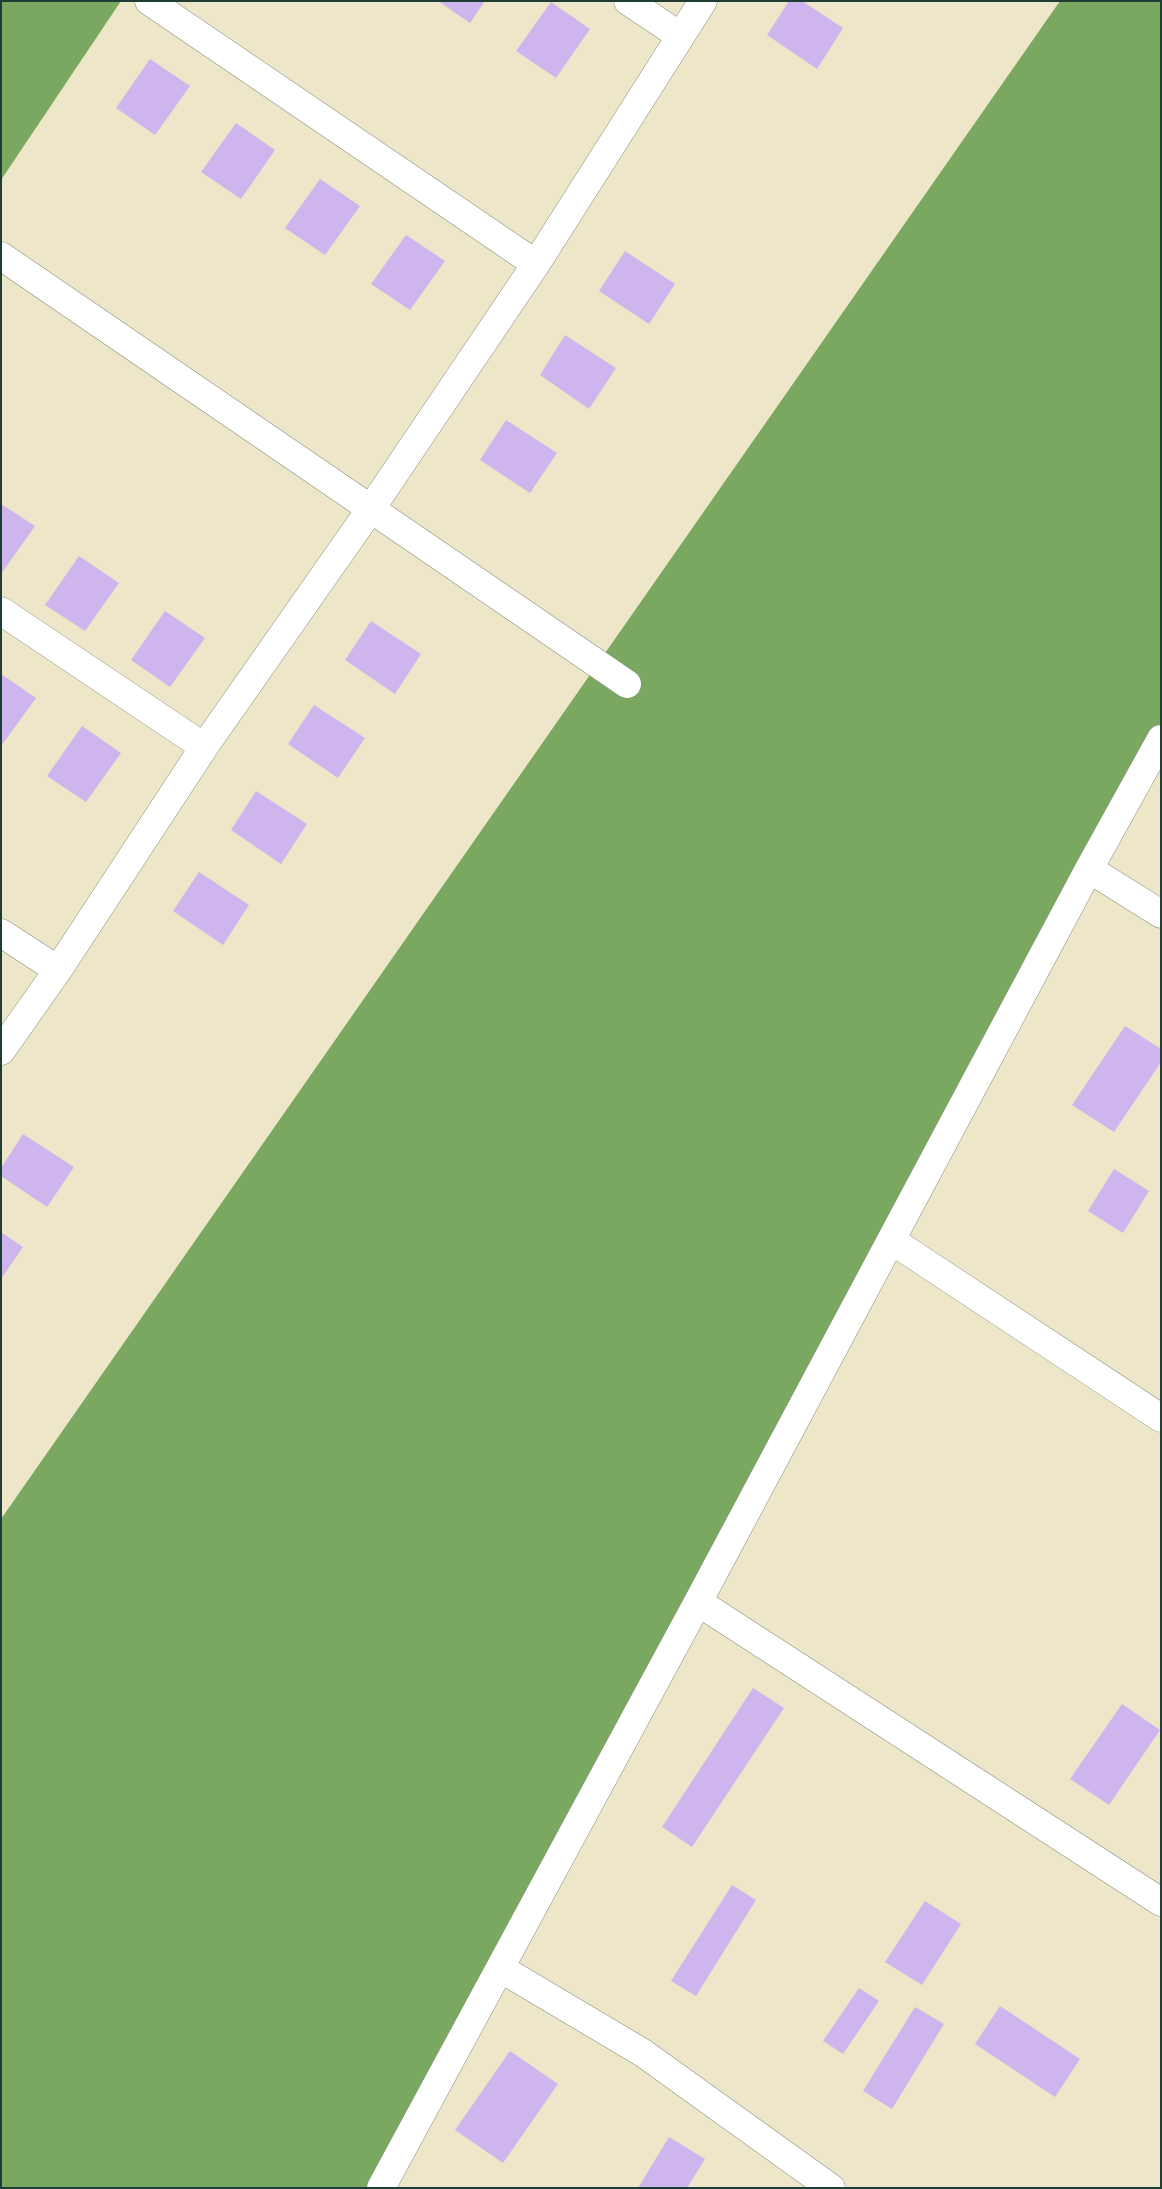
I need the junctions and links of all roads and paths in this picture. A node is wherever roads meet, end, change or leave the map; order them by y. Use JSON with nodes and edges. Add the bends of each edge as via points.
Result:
{"nodes":[{"id":1,"x":149,"y":1,"type":"edge"},
{"id":2,"x":628,"y":1,"type":"edge"},
{"id":3,"x":703,"y":1,"type":"edge"},
{"id":4,"x":680,"y":36,"type":"junction"},
{"id":5,"x":1,"y":256,"type":"edge"},
{"id":6,"x":536,"y":264,"type":"junction"},
{"id":7,"x":370,"y":510,"type":"junction"},
{"id":8,"x":1,"y":611,"type":"edge"},
{"id":9,"x":627,"y":684,"type":"dead end"},
{"id":10,"x":1161,"y":739,"type":"edge"},
{"id":11,"x":204,"y":747,"type":"junction"},
{"id":12,"x":1089,"y":869,"type":"junction"},
{"id":13,"x":1161,"y":914,"type":"edge"},
{"id":14,"x":1,"y":933,"type":"edge"},
{"id":15,"x":58,"y":970,"type":"junction"},
{"id":16,"x":1,"y":1051,"type":"edge"},
{"id":17,"x":891,"y":1240,"type":"junction"},
{"id":18,"x":1161,"y":1418,"type":"edge"},
{"id":19,"x":698,"y":1602,"type":"junction"},
{"id":20,"x":1161,"y":1902,"type":"edge"},
{"id":21,"x":500,"y":1968,"type":"junction"},
{"id":22,"x":381,"y":2188,"type":"edge"},
{"id":23,"x":831,"y":2188,"type":"edge"}],
"edges":[{"from":1,"to":6,"type":"street"},
{"from":2,"to":4,"type":"street"},
{"from":3,"to":4,"type":"street"},
{"from":4,"to":6,"type":"street"},
{"from":5,"to":7,"type":"street"},
{"from":6,"to":7,"type":"street"},
{"from":7,"to":9,"type":"street"},
{"from":7,"to":11,"type":"street"},
{"from":8,"to":11,"type":"street"},
{"from":10,"to":12,"type":"street"},
{"from":11,"to":15,"type":"street"},
{"from":12,"to":13,"type":"street"},
{"from":12,"to":17,"type":"street"},
{"from":14,"to":15,"type":"street"},
{"from":15,"to":16,"type":"street"},
{"from":17,"to":18,"type":"street"},
{"from":17,"to":19,"type":"street"},
{"from":19,"to":20,"type":"street"},
{"from":19,"to":21,"type":"street"},
{"from":21,"to":22,"type":"street"},
{"from":21,"to":23,"type":"street","via":[[643,2053]]}]}
